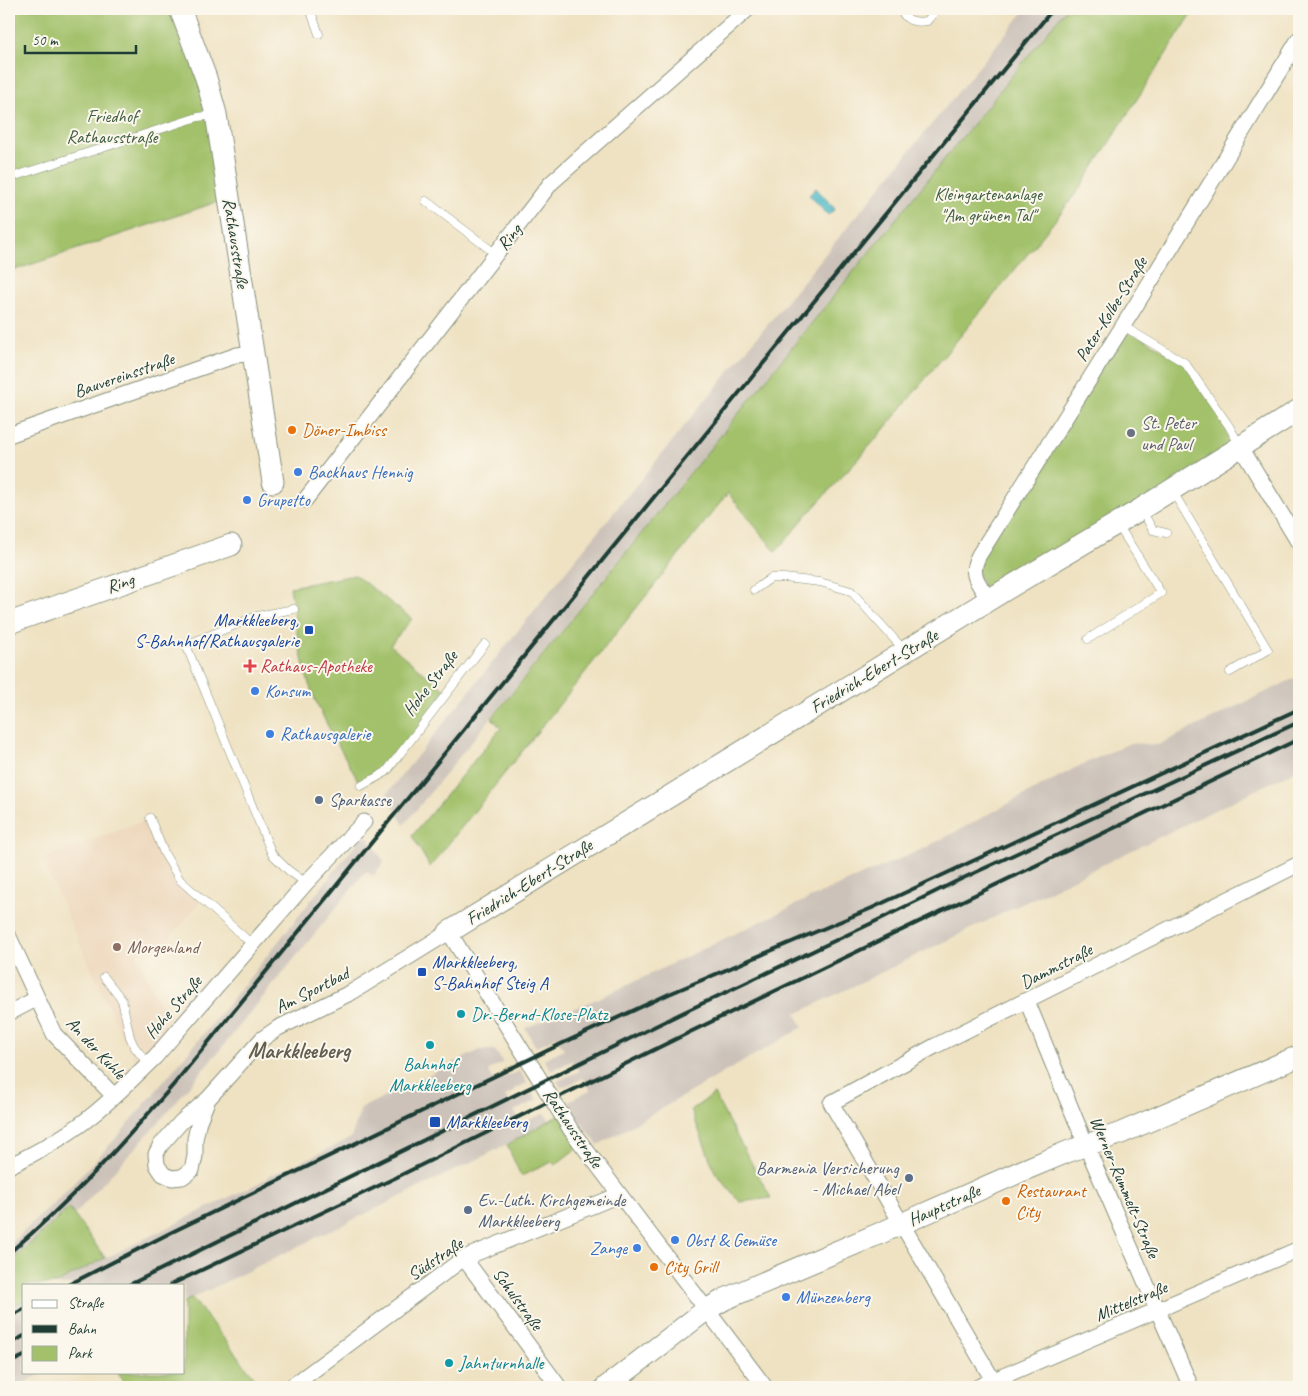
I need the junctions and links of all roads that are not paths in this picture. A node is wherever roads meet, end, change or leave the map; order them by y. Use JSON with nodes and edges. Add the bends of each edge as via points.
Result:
{"nodes":[{"id":1,"x":180,"y":9,"type":"edge"},
{"id":2,"x":310,"y":9,"type":"edge"},
{"id":3,"x":900,"y":9,"type":"edge"},
{"id":4,"x":937,"y":9,"type":"edge"},
{"id":5,"x":744,"y":10,"type":"edge"},
{"id":6,"x":319,"y":34,"type":"dead end"},
{"id":7,"x":1299,"y":39,"type":"edge"},
{"id":8,"x":216,"y":114,"type":"junction"},
{"id":9,"x":9,"y":178,"type":"edge"},
{"id":10,"x":426,"y":201,"type":"dead end"},
{"id":11,"x":496,"y":254,"type":"junction"},
{"id":12,"x":1123,"y":326,"type":"junction"},
{"id":13,"x":253,"y":353,"type":"junction"},
{"id":14,"x":1299,"y":410,"type":"edge"},
{"id":15,"x":9,"y":435,"type":"edge"},
{"id":16,"x":1240,"y":446,"type":"junction"},
{"id":17,"x":273,"y":482,"type":"dead end"},
{"id":18,"x":1172,"y":490,"type":"junction"},
{"id":19,"x":305,"y":500,"type":"dead end"},
{"id":20,"x":1141,"y":509,"type":"junction"},
{"id":21,"x":1117,"y":524,"type":"junction"},
{"id":22,"x":1166,"y":533,"type":"dead end"},
{"id":23,"x":1299,"y":543,"type":"edge"},
{"id":24,"x":231,"y":545,"type":"dead end"},
{"id":25,"x":754,"y":590,"type":"dead end"},
{"id":26,"x":989,"y":600,"type":"junction"},
{"id":27,"x":294,"y":609,"type":"dead end"},
{"id":28,"x":9,"y":623,"type":"edge"},
{"id":29,"x":1088,"y":639,"type":"dead end"},
{"id":30,"x":486,"y":644,"type":"dead end"},
{"id":31,"x":906,"y":651,"type":"junction"},
{"id":32,"x":1230,"y":672,"type":"dead end"},
{"id":33,"x":362,"y":786,"type":"dead end"},
{"id":34,"x":150,"y":818,"type":"dead end"},
{"id":35,"x":364,"y":822,"type":"dead end"},
{"id":36,"x":1299,"y":864,"type":"edge"},
{"id":37,"x":306,"y":883,"type":"junction"},
{"id":38,"x":449,"y":932,"type":"junction"},
{"id":39,"x":9,"y":938,"type":"edge"},
{"id":40,"x":252,"y":944,"type":"junction"},
{"id":41,"x":104,"y":978,"type":"dead end"},
{"id":42,"x":36,"y":999,"type":"junction"},
{"id":43,"x":1027,"y":1001,"type":"junction"},
{"id":44,"x":9,"y":1013,"type":"edge"},
{"id":45,"x":1299,"y":1056,"type":"edge"},
{"id":46,"x":148,"y":1064,"type":"junction"},
{"id":47,"x":114,"y":1096,"type":"junction"},
{"id":48,"x":208,"y":1099,"type":"junction"},
{"id":49,"x":1086,"y":1145,"type":"junction"},
{"id":50,"x":9,"y":1166,"type":"edge"},
{"id":51,"x":619,"y":1195,"type":"junction"},
{"id":52,"x":902,"y":1224,"type":"junction"},
{"id":53,"x":1299,"y":1249,"type":"edge"},
{"id":54,"x":464,"y":1258,"type":"junction"},
{"id":55,"x":706,"y":1310,"type":"junction"},
{"id":56,"x":1158,"y":1310,"type":"junction"},
{"id":57,"x":995,"y":1384,"type":"edge"},
{"id":58,"x":291,"y":1387,"type":"edge"},
{"id":59,"x":559,"y":1387,"type":"edge"},
{"id":60,"x":606,"y":1387,"type":"edge"},
{"id":61,"x":765,"y":1387,"type":"edge"},
{"id":62,"x":978,"y":1387,"type":"edge"},
{"id":63,"x":1191,"y":1387,"type":"edge"}],
"edges":[{"from":1,"to":8,"type":"street","name":"Rathausstraße"},
{"from":2,"to":6,"type":"lane"},
{"from":3,"to":4,"type":"lane","via":[[904,17],[916,23],[927,22]]},
{"from":5,"to":11,"type":"street","name":"Ring","via":[[551,183]]},
{"from":7,"to":12,"type":"street","name":"Pater-Kolbe-Straße"},
{"from":8,"to":9,"type":"lane"},
{"from":8,"to":13,"type":"street","name":"Rathausstraße"},
{"from":10,"to":11,"type":"lane"},
{"from":11,"to":19,"type":"street","name":"Ring"},
{"from":12,"to":16,"type":"lane","via":[[1186,363]]},
{"from":12,"to":26,"type":"street","name":"Pater-Kolbe-Straße","via":[[976,558],[973,572]]},
{"from":13,"to":15,"type":"street","name":"Bauvereinsstraße","via":[[237,355]]},
{"from":13,"to":17,"type":"street","name":"Rathausstraße"},
{"from":14,"to":16,"type":"street","name":"Friedrich-Ebert-Straße"},
{"from":16,"to":18,"type":"street","name":"Friedrich-Ebert-Straße"},
{"from":16,"to":23,"type":"street"},
{"from":18,"to":20,"type":"street","name":"Friedrich-Ebert-Straße"},
{"from":18,"to":32,"type":"lane","via":[[1268,650]]},
{"from":20,"to":21,"type":"street","name":"Friedrich-Ebert-Straße"},
{"from":20,"to":22,"type":"lane","via":[[1153,530]]},
{"from":21,"to":26,"type":"street","name":"Friedrich-Ebert-Straße"},
{"from":21,"to":29,"type":"lane","via":[[1161,594]]},
{"from":24,"to":28,"type":"street","name":"Ring"},
{"from":25,"to":31,"type":"lane","via":[[771,578],[784,578],[820,582],[851,592]]},
{"from":26,"to":31,"type":"street","name":"Friedrich-Ebert-Straße"},
{"from":27,"to":37,"type":"lane","via":[[257,616],[186,645],[272,854]]},
{"from":30,"to":33,"type":"lane","name":"Hohe Straße","via":[[386,772]]},
{"from":31,"to":38,"type":"street","name":"Friedrich-Ebert-Straße"},
{"from":34,"to":40,"type":"lane","via":[[164,853],[180,880]]},
{"from":35,"to":37,"type":"street","name":"Hohe Straße"},
{"from":36,"to":43,"type":"street","name":"Dammstraße"},
{"from":37,"to":40,"type":"street","name":"Hohe Straße"},
{"from":38,"to":48,"type":"street","name":"Am Sportbad","via":[[352,992],[262,1039]]},
{"from":38,"to":51,"type":"street","name":"Rathausstraße","via":[[561,1114]]},
{"from":39,"to":42,"type":"street","name":"An der Kuhle"},
{"from":40,"to":46,"type":"street","name":"Hohe Straße"},
{"from":41,"to":46,"type":"lane","via":[[122,1000],[130,1037]]},
{"from":42,"to":44,"type":"street"},
{"from":42,"to":47,"type":"street","name":"An der Kuhle","via":[[54,1034]]},
{"from":43,"to":49,"type":"street","name":"Werner-Rummelt-Straße"},
{"from":43,"to":52,"type":"street","name":"Dammstraße","via":[[935,1046],[831,1103]]},
{"from":45,"to":49,"type":"street","name":"Hauptstraße"},
{"from":46,"to":47,"type":"street","name":"Hohe Straße"},
{"from":47,"to":50,"type":"street","name":"Hohe Straße","via":[[54,1142]]},
{"from":48,"to":48,"type":"street","name":"Am Sportbad","via":[[160,1146],[156,1154],[157,1166],[163,1174],[172,1178],[182,1177],[192,1170],[198,1121]]},
{"from":49,"to":52,"type":"street","name":"Hauptstraße"},
{"from":49,"to":56,"type":"street","name":"Werner-Rummelt-Straße"},
{"from":51,"to":54,"type":"street","name":"Südstraße"},
{"from":51,"to":55,"type":"street","name":"Rathausstraße"},
{"from":52,"to":55,"type":"street","name":"Hauptstraße"},
{"from":52,"to":57,"type":"street"},
{"from":53,"to":56,"type":"street","name":"Mittelstraße"},
{"from":54,"to":58,"type":"street","name":"Südstraße"},
{"from":54,"to":59,"type":"street","name":"Schulstraße"},
{"from":55,"to":60,"type":"street","name":"Hauptstraße"},
{"from":55,"to":61,"type":"street","name":"Rathausstraße"},
{"from":56,"to":57,"type":"street","name":"Mittelstraße"},
{"from":56,"to":63,"type":"street","name":"Werner-Rummelt-Straße"},
{"from":57,"to":62,"type":"street","name":"Mittelstraße"}]}
